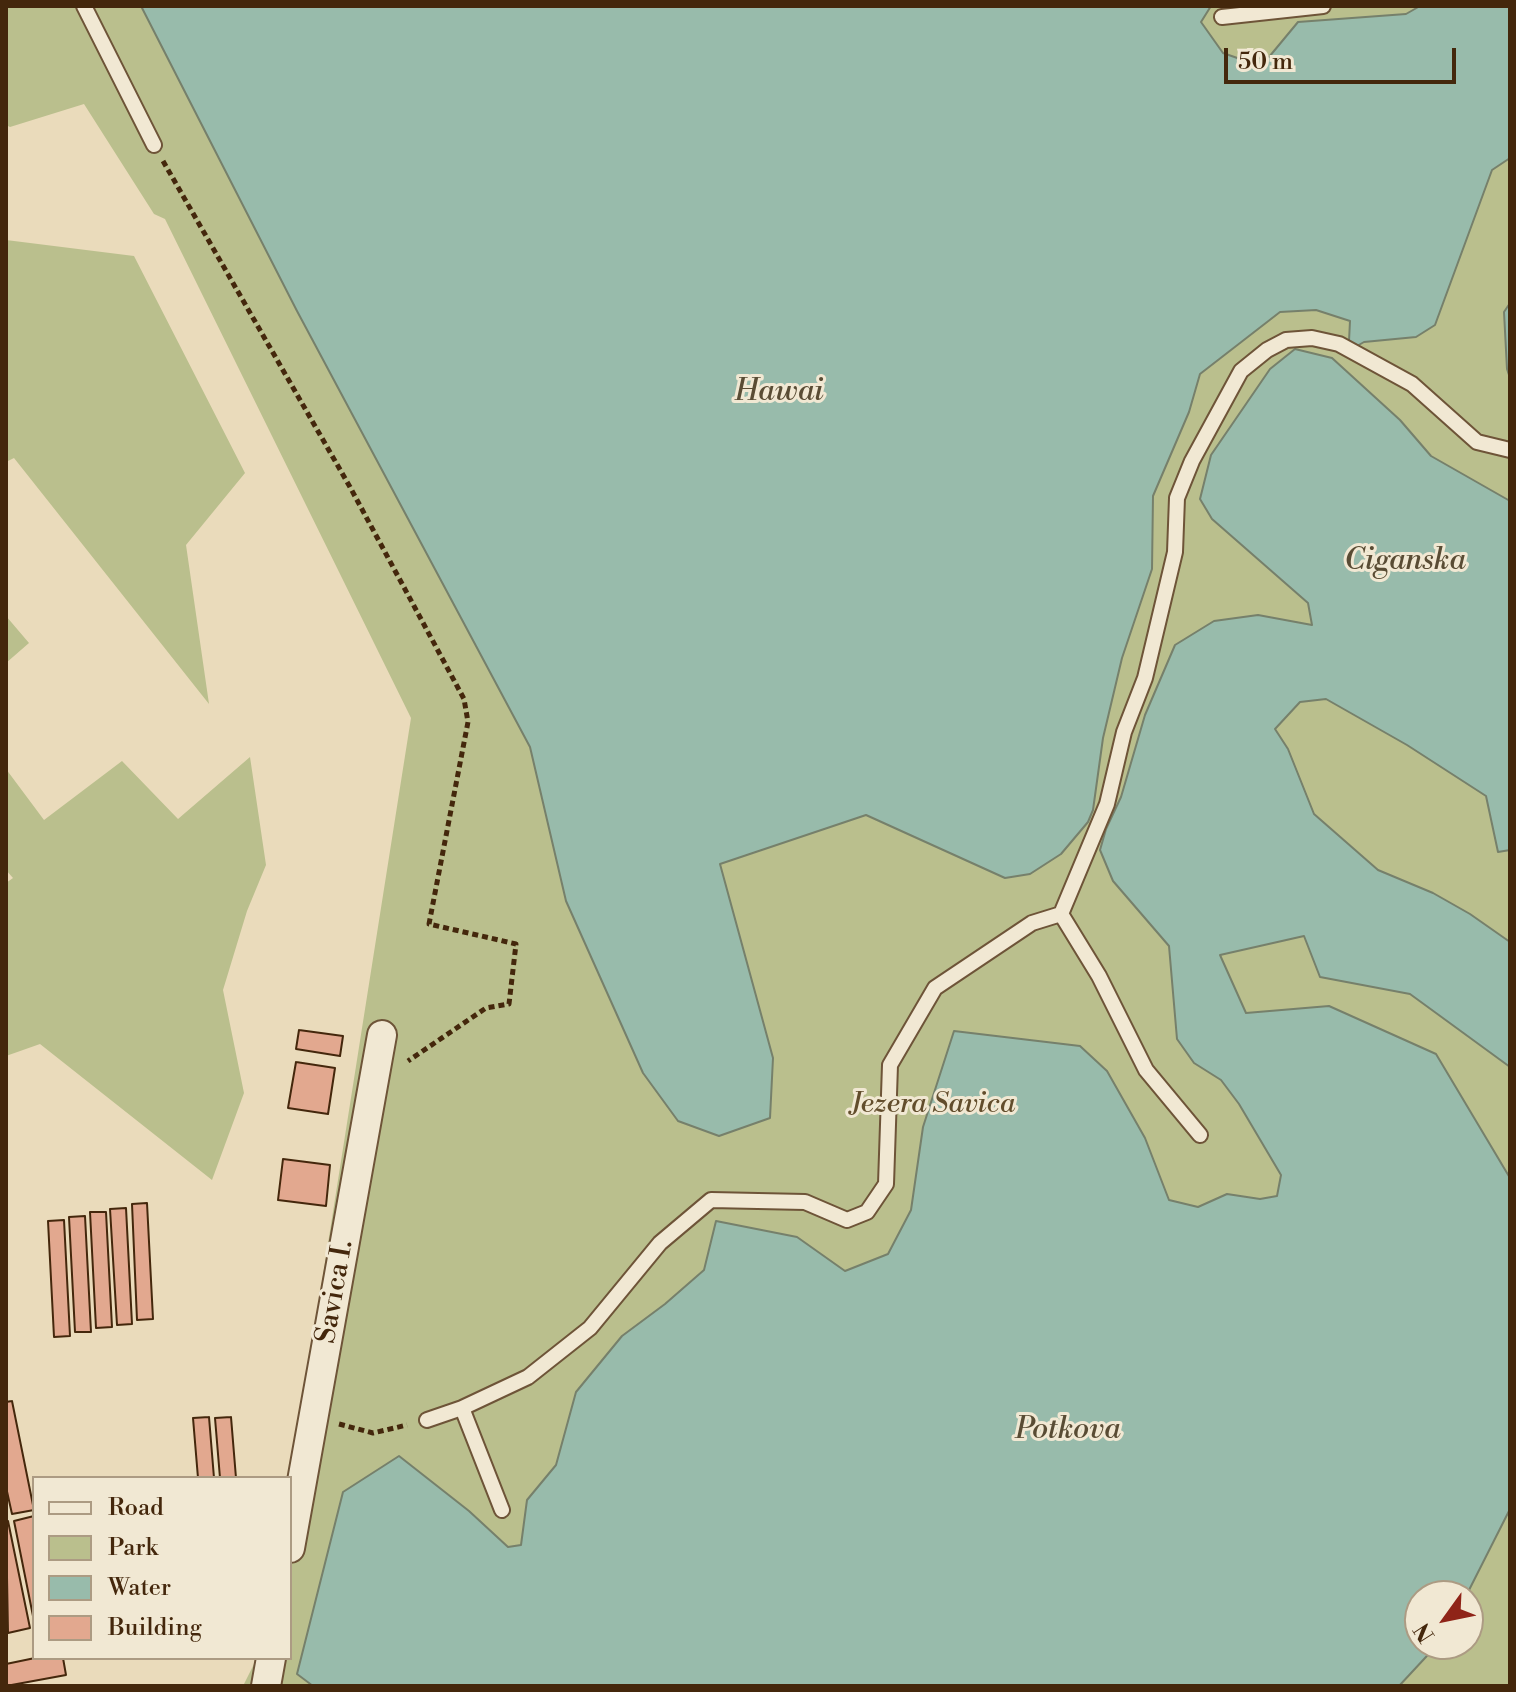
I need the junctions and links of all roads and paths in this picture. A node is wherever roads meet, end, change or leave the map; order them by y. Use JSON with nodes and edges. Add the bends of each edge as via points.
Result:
{"nodes":[{"id":1,"x":84,"y":6,"type":"edge"},
{"id":2,"x":1323,"y":6,"type":"edge"},
{"id":3,"x":1222,"y":17,"type":"dead end"},
{"id":4,"x":154,"y":145,"type":"joint"},
{"id":5,"x":1510,"y":450,"type":"edge"},
{"id":6,"x":1061,"y":914,"type":"junction"},
{"id":7,"x":382,"y":1035,"type":"dead end"},
{"id":8,"x":402,"y":1065,"type":"dead end"},
{"id":9,"x":1200,"y":1135,"type":"dead end"},
{"id":10,"x":462,"y":1408,"type":"junction"},
{"id":11,"x":427,"y":1420,"type":"joint"},
{"id":12,"x":339,"y":1424,"type":"dead end"},
{"id":13,"x":502,"y":1510,"type":"dead end"},
{"id":14,"x":292,"y":1537,"type":"edge"},
{"id":15,"x":271,"y":1660,"type":"edge"},
{"id":16,"x":266,"y":1686,"type":"edge"}],
"edges":[{"from":1,"to":4,"type":"lane"},
{"from":2,"to":3,"type":"lane"},
{"from":4,"to":8,"type":"path","via":[[350,487],[464,699],[468,722],[429,924],[516,944],[509,1004],[486,1008]]},
{"from":5,"to":6,"type":"lane","via":[[1477,442],[1412,384],[1339,344],[1286,340],[1241,371],[1177,498],[1175,552],[1145,678],[1124,732],[1107,804]]},
{"from":6,"to":9,"type":"lane","via":[[1146,1070]]},
{"from":6,"to":10,"type":"lane","via":[[1032,923],[935,988],[890,1065],[886,1184],[867,1212],[847,1220],[805,1202],[711,1200],[660,1243],[590,1328],[528,1377]]},
{"from":7,"to":14,"type":"street","name":"Savica I."},
{"from":10,"to":11,"type":"lane"},
{"from":10,"to":13,"type":"lane"},
{"from":11,"to":12,"type":"path","via":[[373,1433]]},
{"from":15,"to":16,"type":"street"}]}
